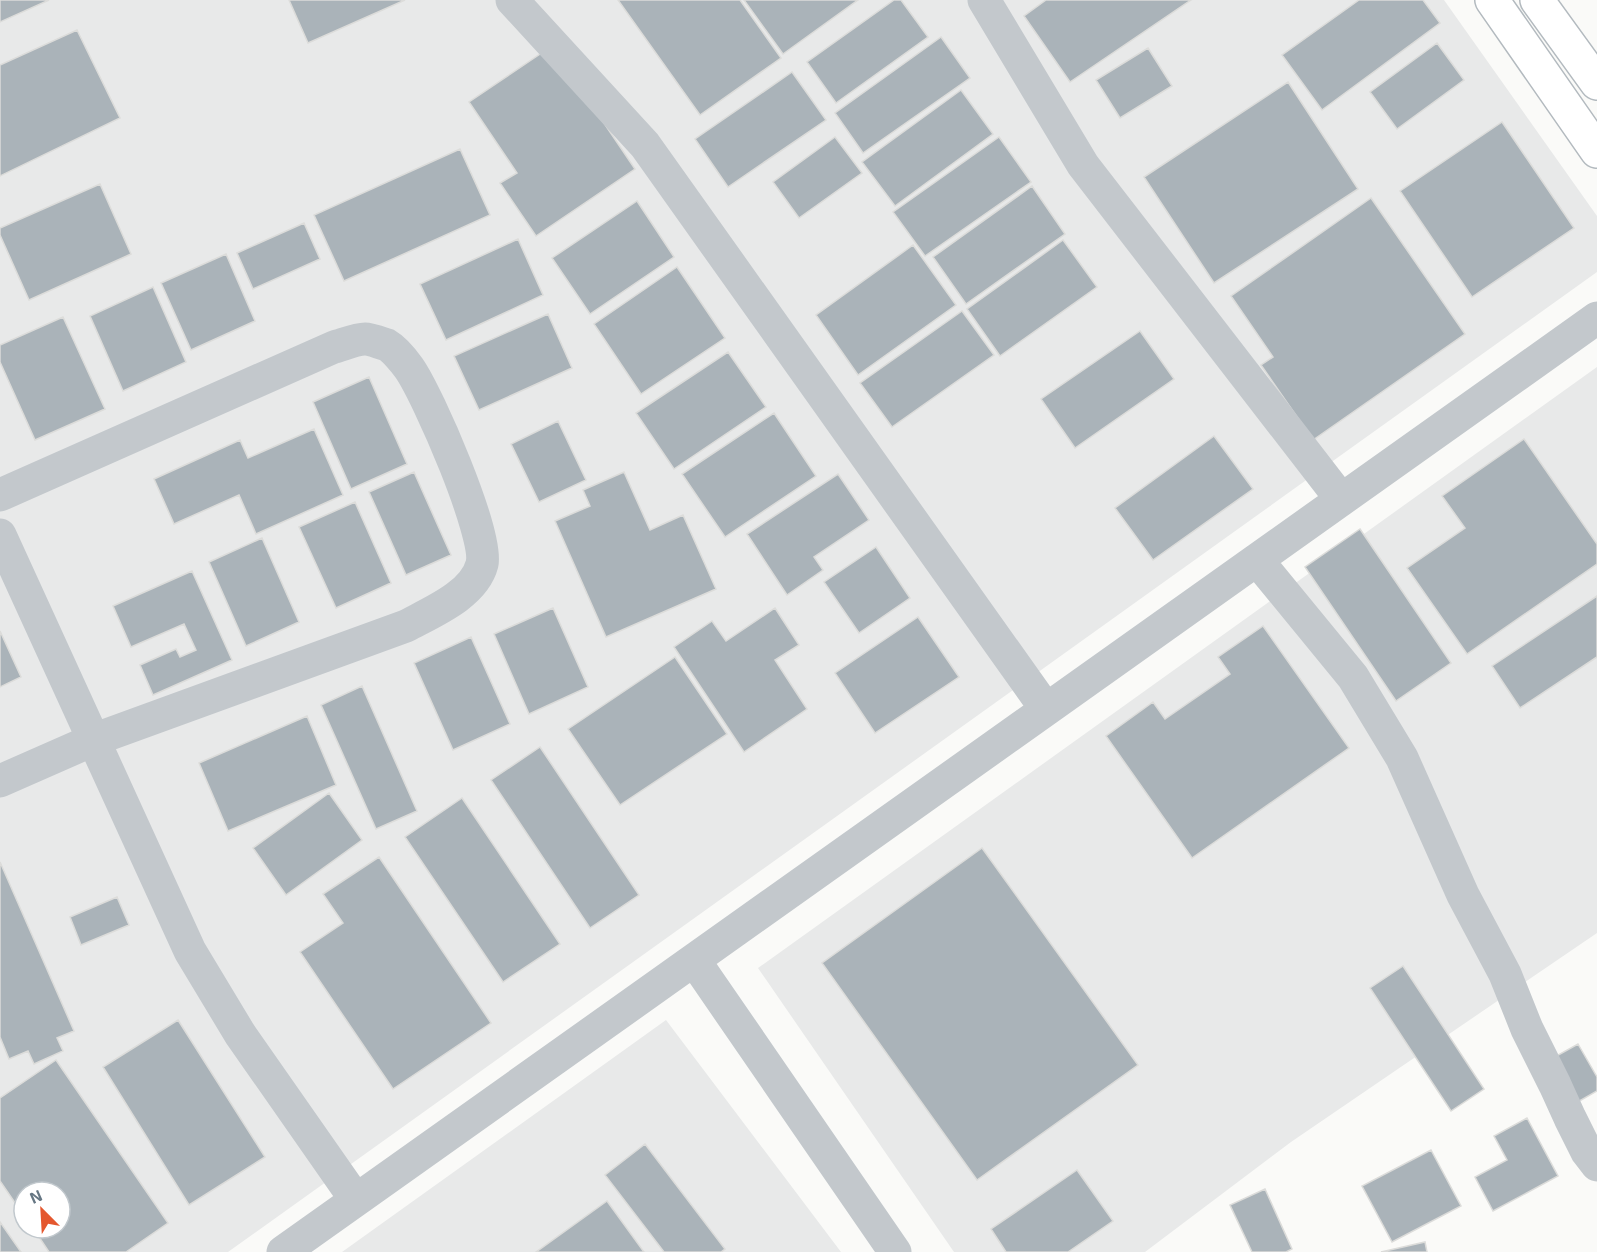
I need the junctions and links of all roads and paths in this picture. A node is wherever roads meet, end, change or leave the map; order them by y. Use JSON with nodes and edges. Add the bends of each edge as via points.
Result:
{"nodes":[{"id":1,"x":512,"y":0,"type":"edge"},
{"id":2,"x":984,"y":0,"type":"edge"},
{"id":3,"x":1492,"y":0,"type":"edge"},
{"id":4,"x":1537,"y":0,"type":"edge"},
{"id":5,"x":1597,"y":83,"type":"edge"},
{"id":6,"x":1597,"y":151,"type":"edge"},
{"id":7,"x":1597,"y":318,"type":"edge"},
{"id":8,"x":0,"y":495,"type":"edge"},
{"id":9,"x":1341,"y":499,"type":"junction"},
{"id":10,"x":0,"y":535,"type":"edge"},
{"id":11,"x":1257,"y":560,"type":"junction"},
{"id":12,"x":1046,"y":709,"type":"junction"},
{"id":13,"x":93,"y":740,"type":"junction"},
{"id":14,"x":0,"y":781,"type":"edge"},
{"id":15,"x":694,"y":960,"type":"junction"},
{"id":16,"x":1597,"y":1165,"type":"edge"},
{"id":17,"x":356,"y":1200,"type":"junction"},
{"id":18,"x":283,"y":1252,"type":"edge"},
{"id":19,"x":895,"y":1252,"type":"edge"}],
"edges":[{"from":1,"to":12,"type":"street","via":[[645,144]]},
{"from":2,"to":9,"type":"street","via":[[1083,165]]},
{"from":3,"to":6,"type":"street"},
{"from":4,"to":5,"type":"street"},
{"from":7,"to":9,"type":"street"},
{"from":8,"to":13,"type":"street","via":[[334,347],[365,339],[388,346],[409,368],[434,414],[471,507],[481,541],[482,563],[474,582],[450,603],[406,626]]},
{"from":9,"to":11,"type":"street"},
{"from":10,"to":13,"type":"street"},
{"from":11,"to":12,"type":"street"},
{"from":11,"to":16,"type":"street","via":[[1353,677],[1402,758],[1462,895],[1505,974],[1527,1029],[1587,1152]]},
{"from":12,"to":15,"type":"street"},
{"from":13,"to":14,"type":"street"},
{"from":13,"to":17,"type":"street","via":[[190,951],[240,1034]]},
{"from":15,"to":17,"type":"street"},
{"from":15,"to":19,"type":"street"},
{"from":17,"to":18,"type":"street"}]}
